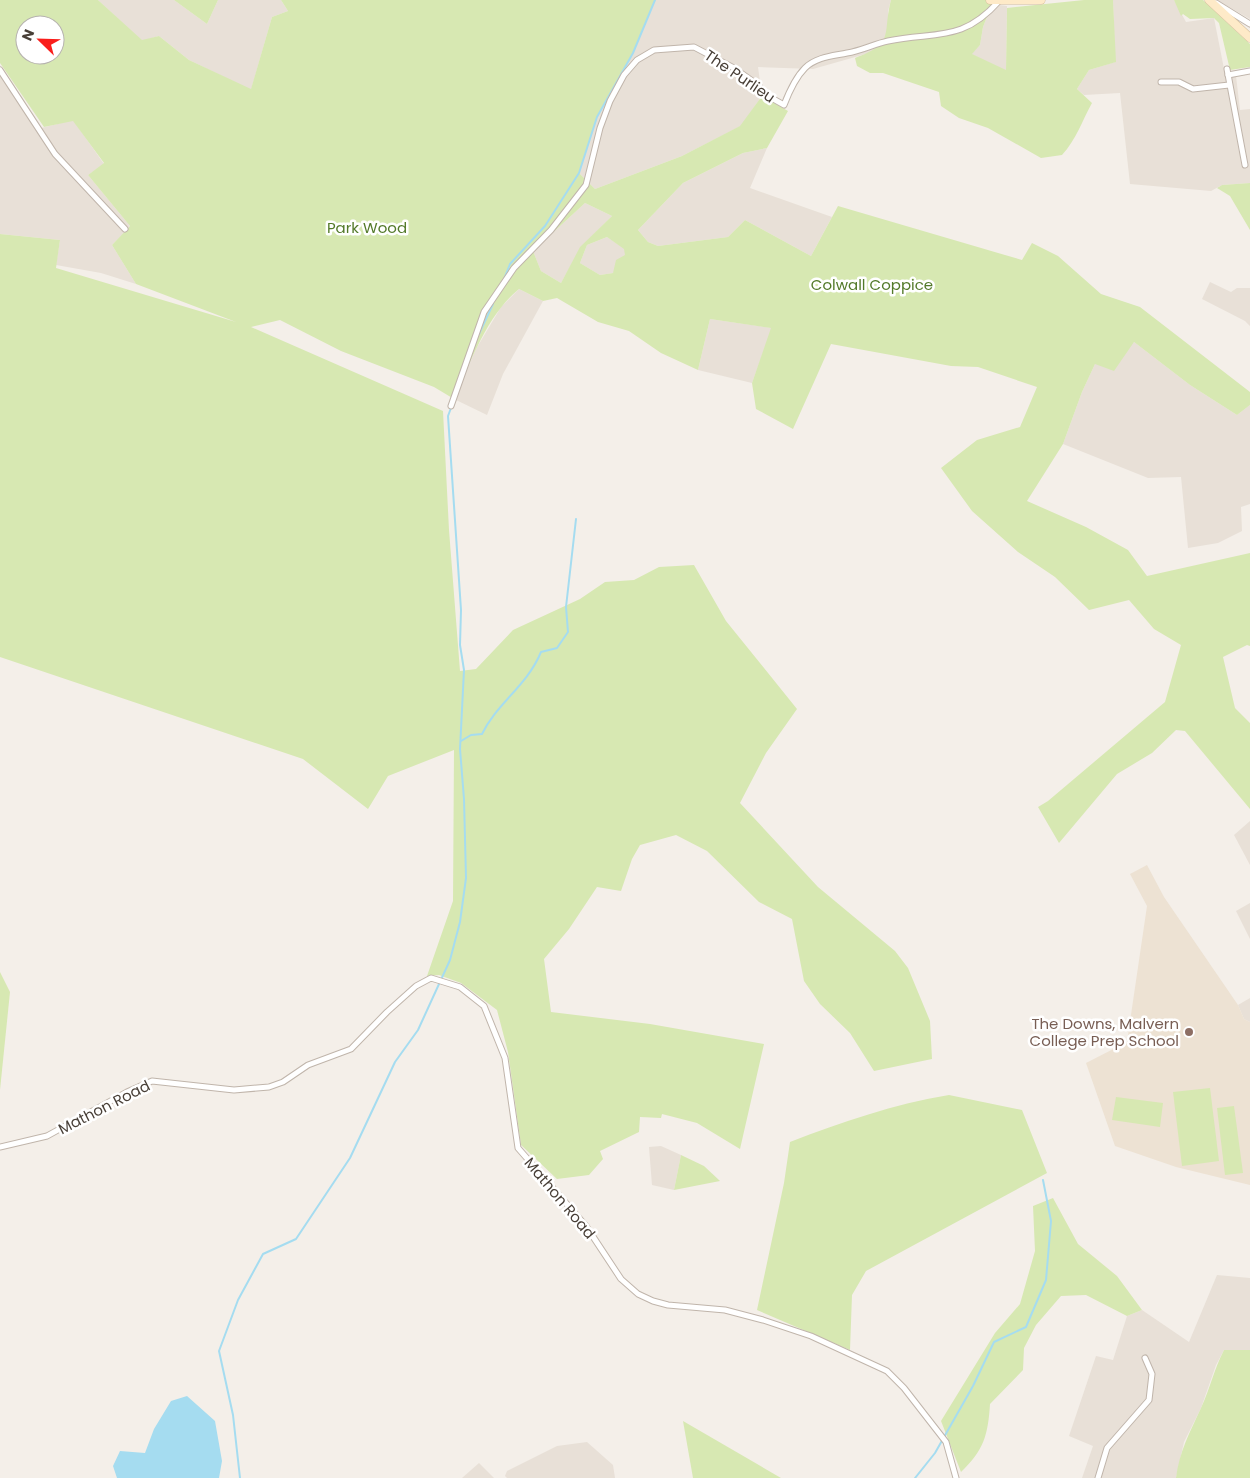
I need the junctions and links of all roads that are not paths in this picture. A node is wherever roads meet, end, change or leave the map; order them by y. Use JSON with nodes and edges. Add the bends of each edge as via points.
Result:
{"nodes":[{"id":1,"x":990,"y":0,"type":"edge"},
{"id":2,"x":1041,"y":0,"type":"edge"},
{"id":3,"x":1210,"y":0,"type":"edge"},
{"id":4,"x":999,"y":1,"type":"edge"},
{"id":5,"x":1250,"y":24,"type":"edge"},
{"id":6,"x":1250,"y":38,"type":"edge"},
{"id":7,"x":0,"y":70,"type":"edge"},
{"id":8,"x":1250,"y":71,"type":"edge"},
{"id":9,"x":1162,"y":82,"type":"dead end"},
{"id":10,"x":1229,"y":85,"type":"junction"},
{"id":11,"x":1245,"y":165,"type":"dead end"},
{"id":12,"x":125,"y":229,"type":"dead end"},
{"id":13,"x":451,"y":406,"type":"dead end"},
{"id":14,"x":0,"y":1147,"type":"edge"},
{"id":15,"x":1145,"y":1358,"type":"dead end"},
{"id":16,"x":956,"y":1478,"type":"edge"},
{"id":17,"x":1098,"y":1478,"type":"edge"}],
"edges":[{"from":1,"to":4,"type":"main road"},
{"from":2,"to":4,"type":"main road"},
{"from":3,"to":5,"type":"street"},
{"from":3,"to":6,"type":"main road"},
{"from":4,"to":13,"type":"street","name":"The Purlieu","via":[[985,16],[949,34],[889,41],[828,56],[806,67],[796,79],[784,105],[734,68],[694,46],[654,50],[637,60],[624,75],[610,101],[586,185],[551,230],[514,268],[484,312]]},
{"from":7,"to":12,"type":"street","via":[[55,154]]},
{"from":8,"to":10,"type":"street","via":[[1228,72]]},
{"from":9,"to":10,"type":"street","via":[[1179,82],[1193,89]]},
{"from":10,"to":11,"type":"street"},
{"from":14,"to":16,"type":"street","name":"Mathon Road","via":[[47,1136],[152,1081],[234,1090],[269,1087],[324,1058],[351,1049],[387,1012],[423,982],[431,978],[447,982],[460,987],[484,1006],[506,1058],[518,1148],[586,1226],[621,1279],[638,1294],[653,1301],[725,1310],[763,1320],[810,1336],[886,1371],[904,1388],[946,1442]]},
{"from":15,"to":17,"type":"street","via":[[1152,1374],[1149,1400],[1108,1448]]}]}
